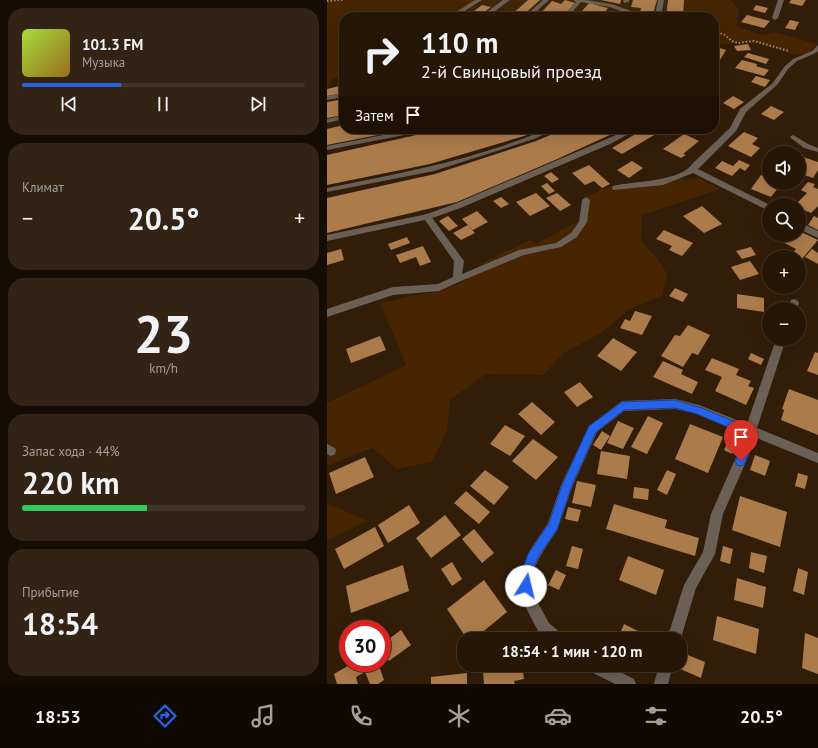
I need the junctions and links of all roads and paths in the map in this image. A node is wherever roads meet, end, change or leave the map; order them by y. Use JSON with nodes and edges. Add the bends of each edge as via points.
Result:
{"nodes":[{"id":1,"x":343,"y":0,"type":"edge"},
{"id":2,"x":479,"y":0,"type":"edge"},
{"id":3,"x":507,"y":0,"type":"edge"},
{"id":4,"x":546,"y":0,"type":"edge"},
{"id":5,"x":577,"y":0,"type":"edge"},
{"id":6,"x":661,"y":0,"type":"edge"},
{"id":7,"x":781,"y":0,"type":"edge"},
{"id":8,"x":327,"y":1,"type":"edge"},
{"id":9,"x":459,"y":12,"type":"edge"},
{"id":10,"x":490,"y":12,"type":"edge"},
{"id":11,"x":533,"y":12,"type":"edge"},
{"id":12,"x":569,"y":12,"type":"edge"},
{"id":13,"x":621,"y":12,"type":"edge"},
{"id":14,"x":658,"y":12,"type":"edge"},
{"id":15,"x":775,"y":18,"type":"dead end"},
{"id":16,"x":719,"y":33,"type":"edge"},
{"id":17,"x":818,"y":47,"type":"edge"},
{"id":18,"x":805,"y":56,"type":"junction"},
{"id":19,"x":339,"y":96,"type":"edge"},
{"id":20,"x":327,"y":98,"type":"edge"},
{"id":21,"x":339,"y":118,"type":"edge"},
{"id":22,"x":327,"y":120,"type":"edge"},
{"id":23,"x":399,"y":134,"type":"edge"},
{"id":24,"x":541,"y":134,"type":"edge"},
{"id":25,"x":625,"y":134,"type":"edge"},
{"id":26,"x":793,"y":137,"type":"dead end"},
{"id":27,"x":327,"y":148,"type":"edge"},
{"id":28,"x":818,"y":150,"type":"edge"},
{"id":29,"x":693,"y":170,"type":"junction"},
{"id":30,"x":616,"y":188,"type":"dead end"},
{"id":31,"x":327,"y":190,"type":"edge"},
{"id":32,"x":586,"y":200,"type":"dead end"},
{"id":33,"x":762,"y":204,"type":"edge"},
{"id":34,"x":427,"y":217,"type":"junction"},
{"id":35,"x":806,"y":229,"type":"edge"},
{"id":36,"x":818,"y":235,"type":"edge"},
{"id":37,"x":327,"y":238,"type":"edge"},
{"id":38,"x":458,"y":279,"type":"junction"},
{"id":39,"x":327,"y":313,"type":"edge"},
{"id":40,"x":779,"y":346,"type":"edge"},
{"id":41,"x":751,"y":433,"type":"junction"},
{"id":42,"x":818,"y":458,"type":"edge"},
{"id":43,"x":549,"y":632,"type":"edge"},
{"id":44,"x":676,"y":632,"type":"edge"},
{"id":45,"x":606,"y":672,"type":"edge"},
{"id":46,"x":664,"y":672,"type":"edge"},
{"id":47,"x":629,"y":684,"type":"edge"},
{"id":48,"x":661,"y":684,"type":"edge"}],
"edges":[{"from":1,"to":8,"type":"path"},
{"from":2,"to":9,"type":"lane"},
{"from":3,"to":10,"type":"lane"},
{"from":4,"to":11,"type":"lane"},
{"from":5,"to":12,"type":"lane"},
{"from":5,"to":13,"type":"lane"},
{"from":6,"to":14,"type":"lane"},
{"from":7,"to":15,"type":"street"},
{"from":16,"to":18,"type":"path","via":[[738,43],[754,41]]},
{"from":17,"to":18,"type":"street"},
{"from":18,"to":29,"type":"street","via":[[795,60],[775,84],[743,111],[733,129]]},
{"from":19,"to":20,"type":"lane"},
{"from":21,"to":22,"type":"lane"},
{"from":23,"to":27,"type":"lane"},
{"from":24,"to":31,"type":"lane","via":[[431,169]]},
{"from":25,"to":34,"type":"lane"},
{"from":26,"to":28,"type":"lane"},
{"from":29,"to":30,"type":"street","via":[[663,182]]},
{"from":29,"to":33,"type":"street"},
{"from":32,"to":38,"type":"lane","via":[[583,222],[574,235],[563,242],[523,252]]},
{"from":34,"to":37,"type":"street"},
{"from":34,"to":38,"type":"street","via":[[459,262]]},
{"from":35,"to":36,"type":"street"},
{"from":38,"to":39,"type":"street","via":[[439,287],[393,291]]},
{"from":40,"to":41,"type":"street"},
{"from":41,"to":42,"type":"street"},
{"from":41,"to":43,"type":"street","via":[[699,410],[675,404],[622,406],[593,429],[567,485],[553,526],[534,554],[525,577],[527,595],[544,628]]},
{"from":41,"to":44,"type":"street","via":[[717,514],[709,554],[690,585]]},
{"from":45,"to":47,"type":"street"},
{"from":46,"to":48,"type":"street"}]}
